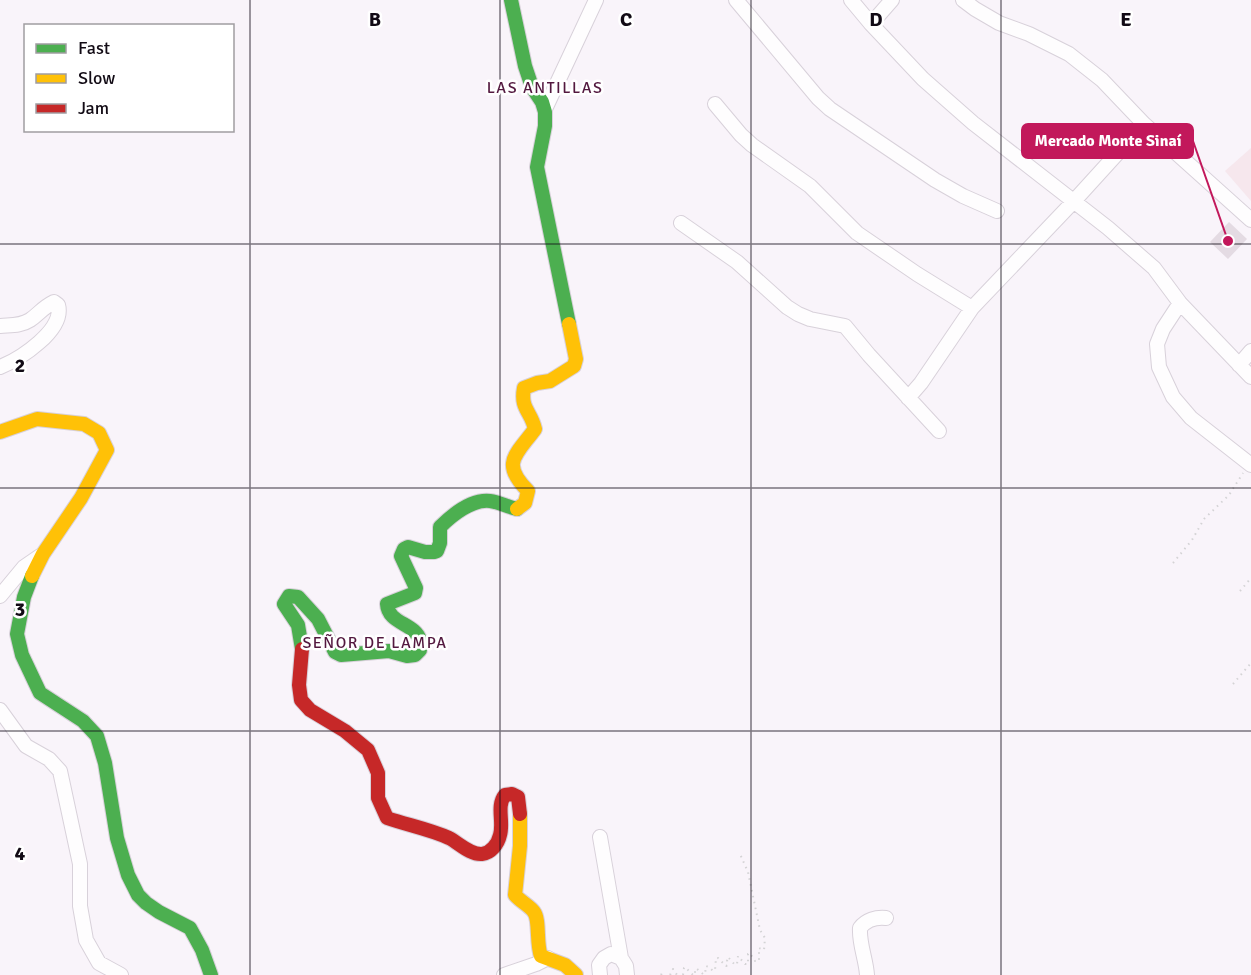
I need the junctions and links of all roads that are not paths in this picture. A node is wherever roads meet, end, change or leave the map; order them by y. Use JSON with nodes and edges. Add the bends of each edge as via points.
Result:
{"nodes":[{"id":1,"x":511,"y":0,"type":"edge"},
{"id":2,"x":597,"y":0,"type":"edge"},
{"id":3,"x":736,"y":0,"type":"edge"},
{"id":4,"x":851,"y":0,"type":"edge"},
{"id":5,"x":892,"y":0,"type":"edge"},
{"id":6,"x":963,"y":0,"type":"edge"},
{"id":7,"x":871,"y":24,"type":"junction"},
{"id":8,"x":715,"y":104,"type":"dead end"},
{"id":9,"x":545,"y":110,"type":"junction"},
{"id":10,"x":1144,"y":124,"type":"junction"},
{"id":11,"x":1074,"y":201,"type":"junction"},
{"id":12,"x":997,"y":211,"type":"dead end"},
{"id":13,"x":1251,"y":220,"type":"edge"},
{"id":14,"x":681,"y":223,"type":"dead end"},
{"id":15,"x":1180,"y":303,"type":"junction"},
{"id":16,"x":972,"y":309,"type":"junction"},
{"id":17,"x":0,"y":326,"type":"edge"},
{"id":18,"x":1251,"y":351,"type":"edge"},
{"id":19,"x":1239,"y":365,"type":"junction"},
{"id":20,"x":0,"y":367,"type":"edge"},
{"id":21,"x":1251,"y":377,"type":"edge"},
{"id":22,"x":908,"y":398,"type":"junction"},
{"id":23,"x":939,"y":431,"type":"dead end"},
{"id":24,"x":0,"y":432,"type":"edge"},
{"id":25,"x":1250,"y":464,"type":"edge"},
{"id":26,"x":43,"y":554,"type":"junction"},
{"id":27,"x":0,"y":596,"type":"edge"},
{"id":28,"x":0,"y":710,"type":"edge"},
{"id":29,"x":600,"y":837,"type":"dead end"},
{"id":30,"x":886,"y":918,"type":"dead end"},
{"id":31,"x":548,"y":958,"type":"junction"},
{"id":32,"x":621,"y":958,"type":"junction"},
{"id":33,"x":122,"y":975,"type":"edge"},
{"id":34,"x":211,"y":975,"type":"edge"},
{"id":35,"x":504,"y":975,"type":"edge"},
{"id":36,"x":576,"y":975,"type":"edge"},
{"id":37,"x":600,"y":975,"type":"edge"},
{"id":38,"x":627,"y":975,"type":"edge"},
{"id":39,"x":867,"y":975,"type":"edge"}],
"edges":[{"from":1,"to":9,"type":"street","via":[[533,89]]},
{"from":2,"to":9,"type":"street"},
{"from":3,"to":12,"type":"street","via":[[830,109],[935,180]]},
{"from":4,"to":7,"type":"street"},
{"from":5,"to":7,"type":"street"},
{"from":6,"to":10,"type":"street","via":[[999,23],[1069,54]]},
{"from":7,"to":11,"type":"street","via":[[923,79],[973,123]]},
{"from":8,"to":16,"type":"street","via":[[752,145],[810,186],[857,233]]},
{"from":9,"to":31,"type":"street","via":[[537,167],[576,359],[574,366],[556,378],[524,388],[524,409],[534,420],[535,429],[521,445],[513,473],[528,491],[525,503],[517,510],[489,501],[477,502],[440,527],[436,552],[404,549],[401,556],[416,588],[410,596],[387,604],[386,608],[420,640],[415,656],[389,651],[341,655],[335,652],[318,619],[298,597],[289,596],[284,604],[298,625],[302,648],[301,700],[368,750],[378,773],[378,798],[387,819],[441,834],[474,853],[484,854],[497,844],[501,833],[501,800],[512,794],[518,798],[520,850],[515,895],[536,915],[538,948]]},
{"from":10,"to":11,"type":"street"},
{"from":10,"to":13,"type":"street"},
{"from":11,"to":15,"type":"street","via":[[1154,268]]},
{"from":11,"to":16,"type":"street"},
{"from":14,"to":22,"type":"street","via":[[737,262],[798,315],[845,326]]},
{"from":15,"to":19,"type":"street"},
{"from":15,"to":25,"type":"street","via":[[1157,344],[1159,367],[1173,398],[1191,418]]},
{"from":16,"to":22,"type":"street"},
{"from":17,"to":20,"type":"street","via":[[22,324],[45,306],[54,302],[58,305],[58,319],[43,340]]},
{"from":18,"to":19,"type":"street"},
{"from":19,"to":21,"type":"street"},
{"from":22,"to":23,"type":"street"},
{"from":24,"to":26,"type":"street","via":[[37,419],[84,424],[99,433],[107,450],[81,498]]},
{"from":26,"to":27,"type":"street","via":[[24,567]]},
{"from":26,"to":34,"type":"street","via":[[27,588],[18,627],[22,655],[40,693],[83,721],[97,736],[117,838],[138,895],[189,928]]},
{"from":28,"to":33,"type":"street","via":[[26,746],[49,759],[60,771],[80,864],[80,906],[86,940],[99,963]]},
{"from":29,"to":32,"type":"street"},
{"from":30,"to":39,"type":"street","via":[[873,919],[860,928]]},
{"from":31,"to":35,"type":"street"},
{"from":31,"to":36,"type":"street"},
{"from":32,"to":37,"type":"street","via":[[611,954],[604,958],[599,965]]},
{"from":32,"to":38,"type":"street"}]}
